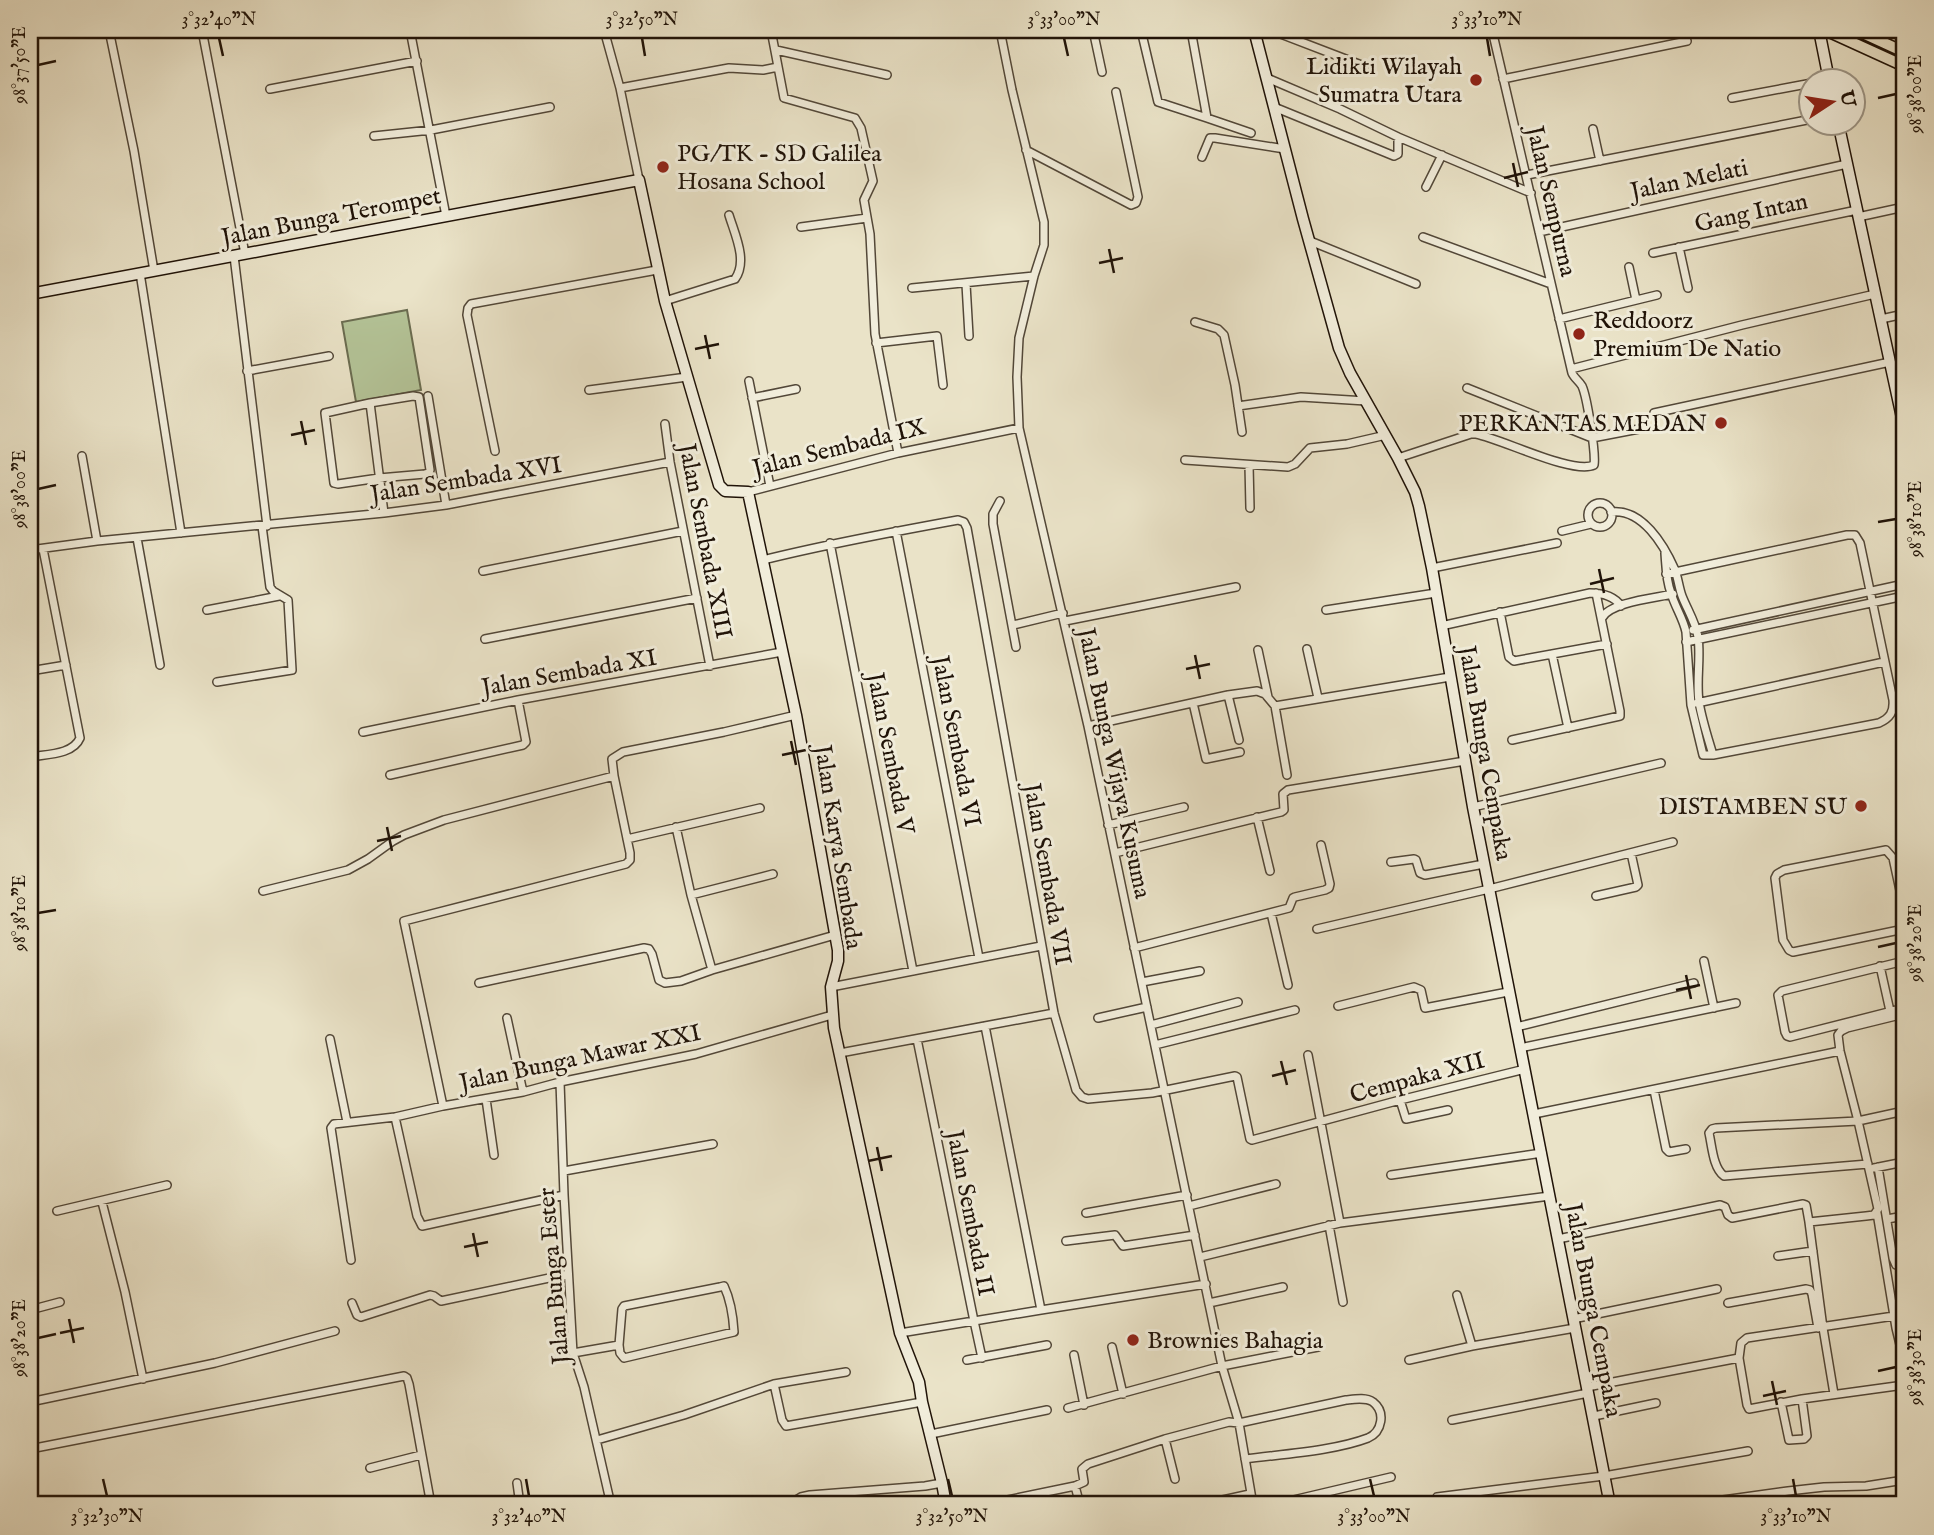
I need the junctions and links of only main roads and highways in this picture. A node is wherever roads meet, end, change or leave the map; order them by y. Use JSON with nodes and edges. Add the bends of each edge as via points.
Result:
{"nodes":[{"id":1,"x":1825,"y":30,"type":"edge"},
{"id":2,"x":1856,"y":30,"type":"edge"},
{"id":3,"x":1904,"y":52,"type":"edge"},
{"id":4,"x":1904,"y":66,"type":"edge"}],
"edges":[{"from":1,"to":4,"type":"main road"},
{"from":2,"to":3,"type":"main road"}]}
